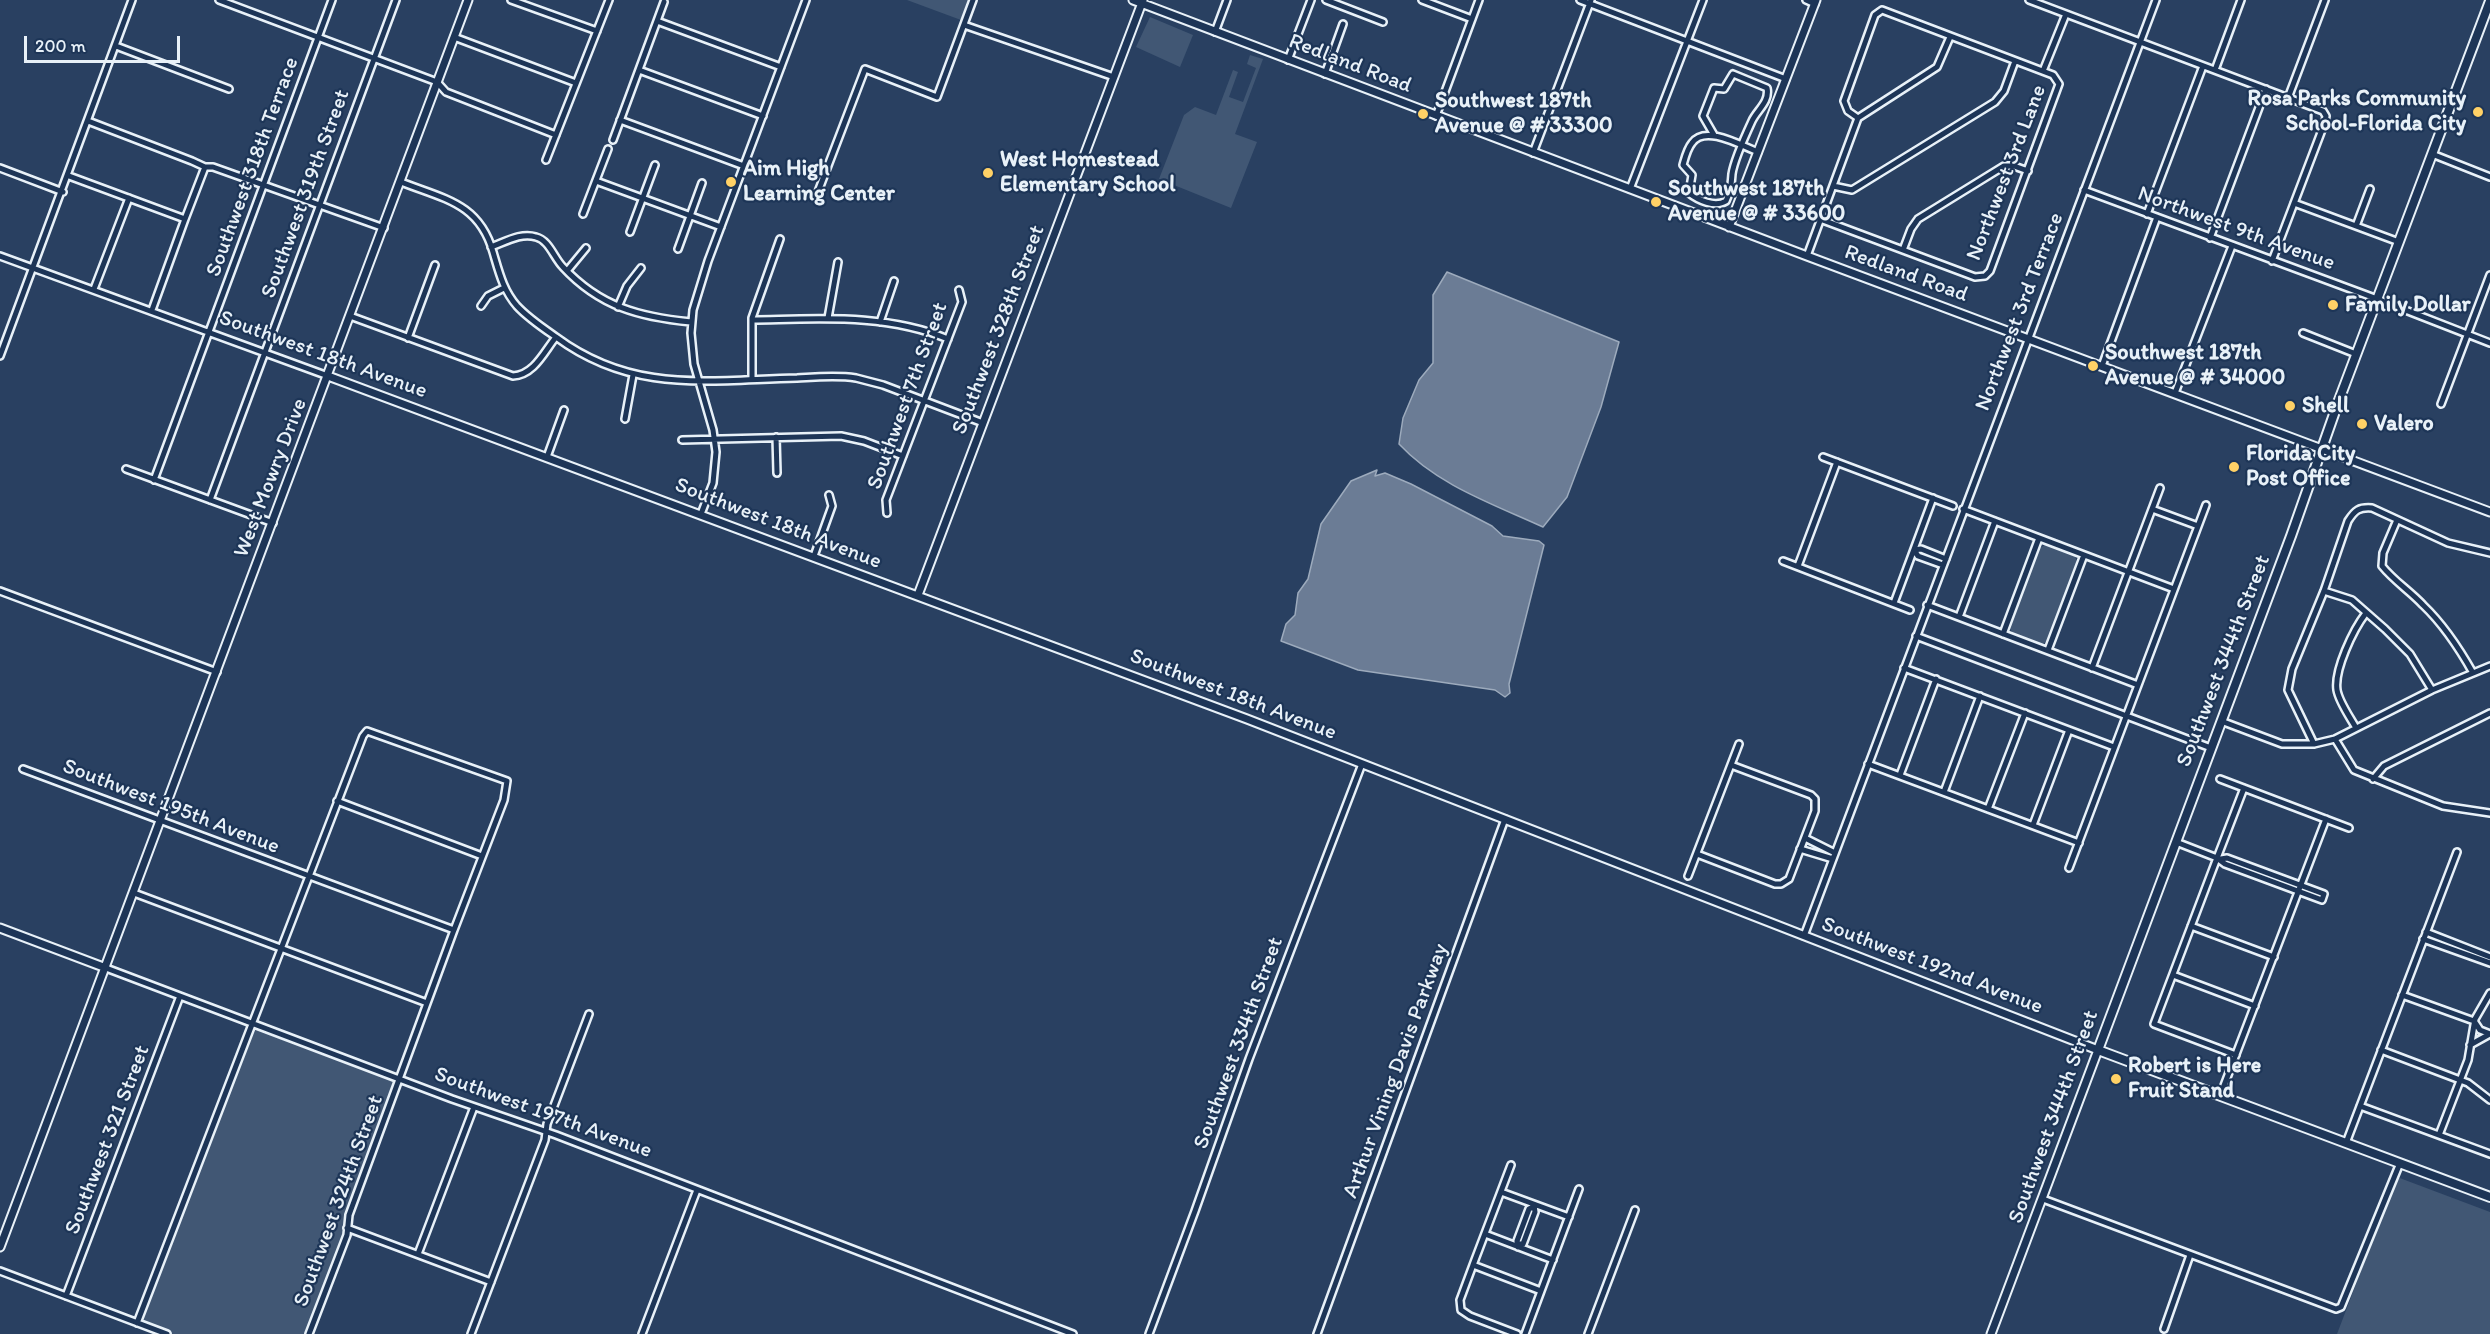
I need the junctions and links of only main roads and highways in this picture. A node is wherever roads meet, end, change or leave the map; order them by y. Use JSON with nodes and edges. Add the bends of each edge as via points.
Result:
{"nodes":[{"id":1,"x":2489,"y":1,"type":"edge"},
{"id":2,"x":2098,"y":1050,"type":"joint"},
{"id":3,"x":2490,"y":1197,"type":"edge"}],
"edges":[{"from":1,"to":2,"type":"main road","name":"Southwest 344th Street"},
{"from":2,"to":3,"type":"main road","name":"Southwest 192nd Avenue"}]}
